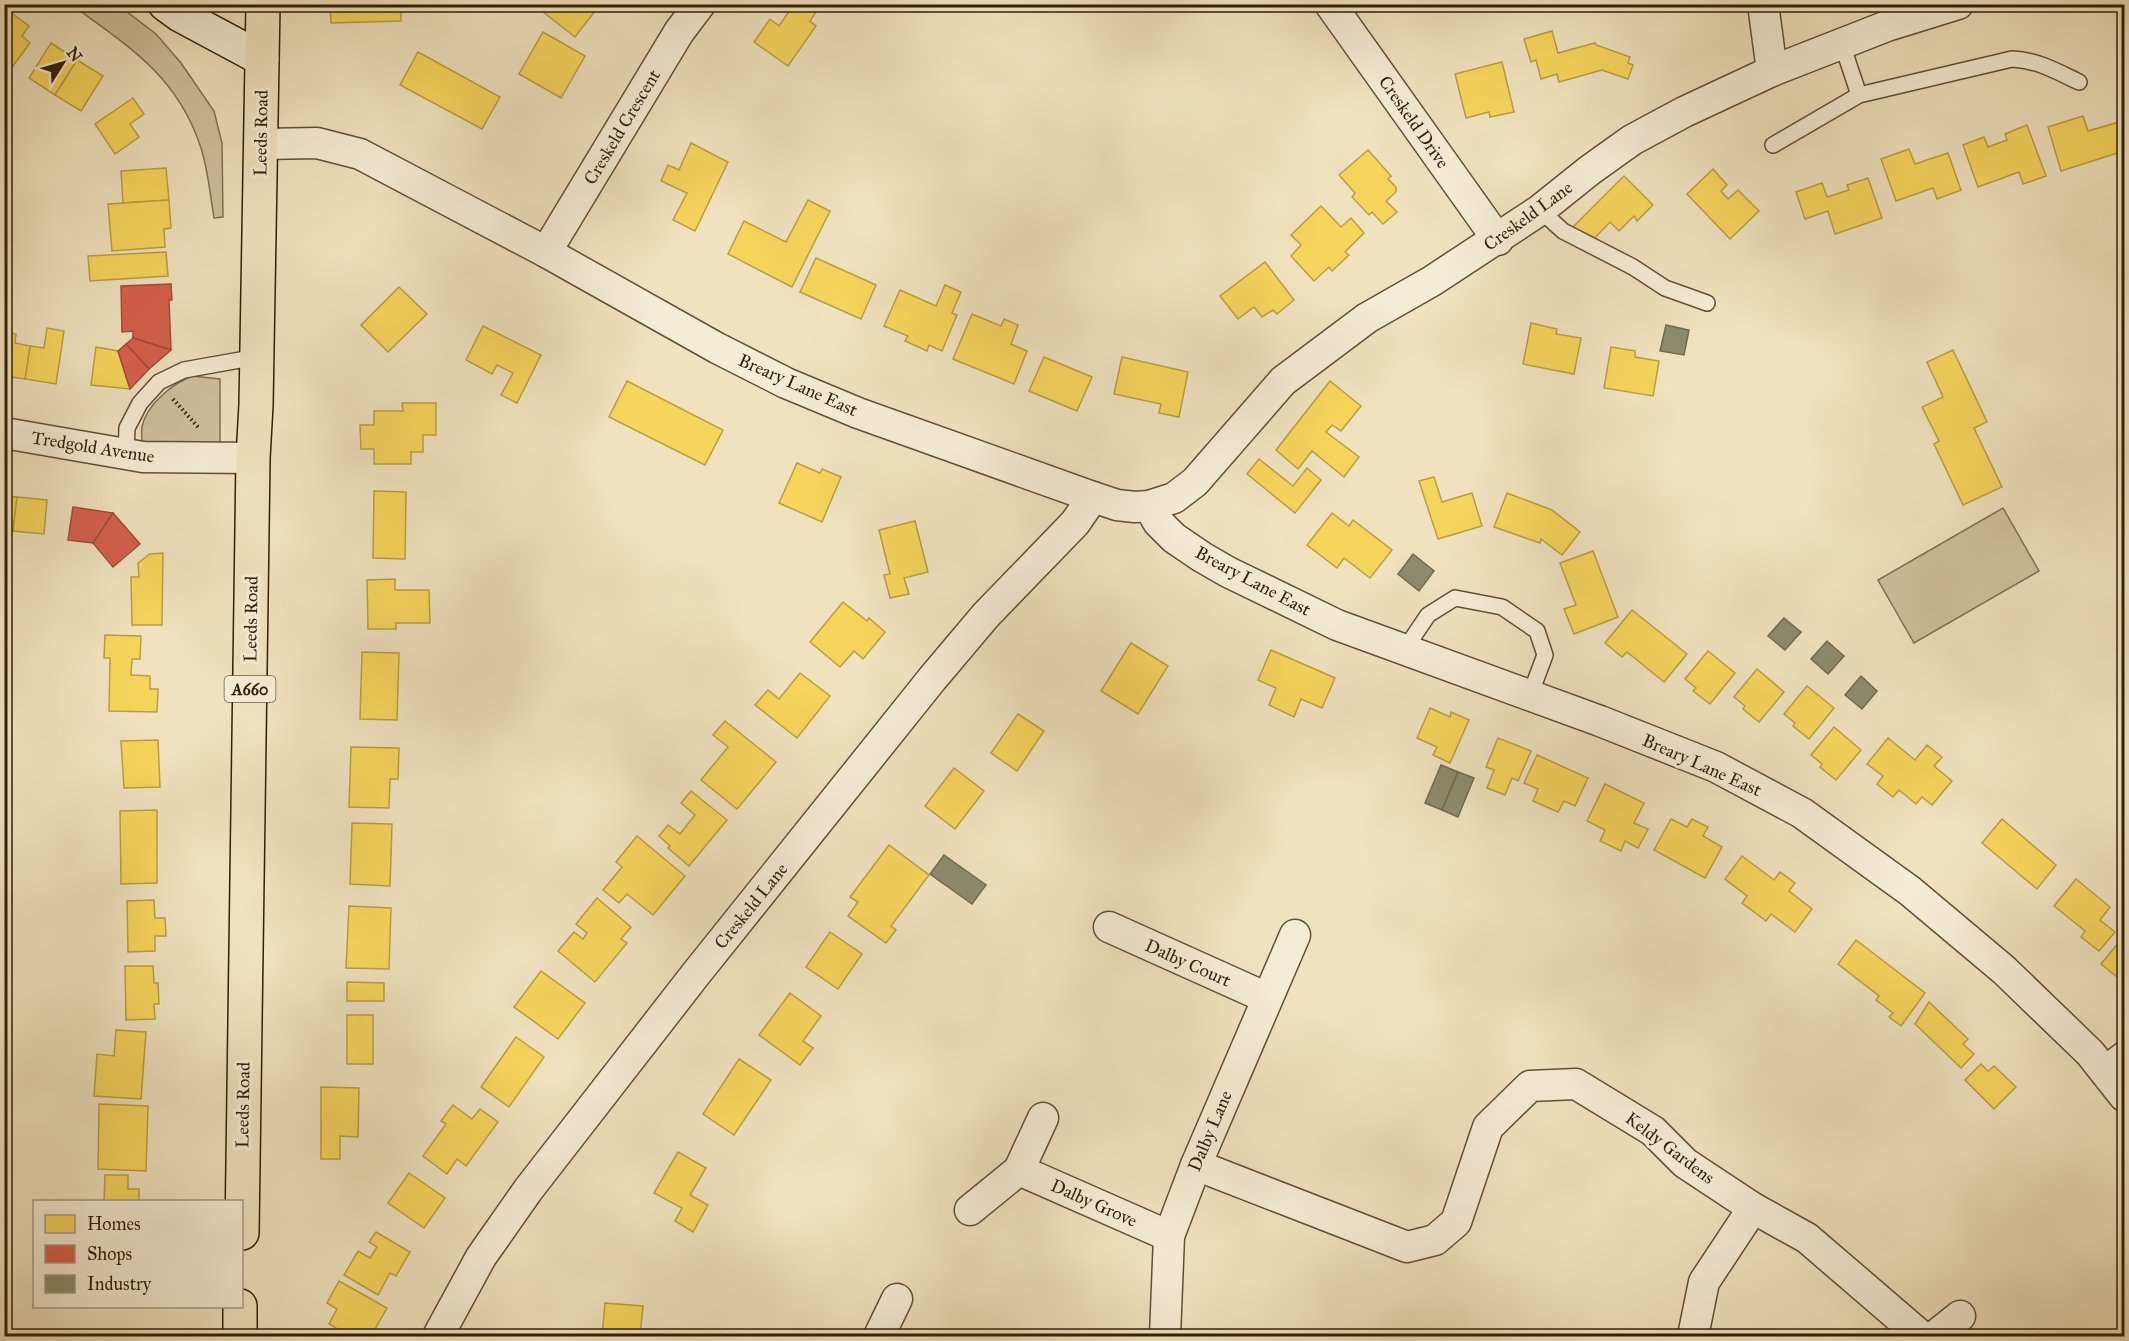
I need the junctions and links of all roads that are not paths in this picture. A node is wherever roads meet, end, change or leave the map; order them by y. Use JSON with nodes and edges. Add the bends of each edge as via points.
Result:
{"nodes":[{"id":1,"x":165,"y":4,"type":"edge"},
{"id":2,"x":263,"y":4,"type":"edge"},
{"id":3,"x":700,"y":4,"type":"edge"},
{"id":4,"x":1330,"y":4,"type":"edge"},
{"id":5,"x":1763,"y":4,"type":"edge"},
{"id":6,"x":1958,"y":4,"type":"edge"},
{"id":7,"x":1842,"y":44,"type":"junction"},
{"id":8,"x":262,"y":59,"type":"junction"},
{"id":9,"x":1772,"y":71,"type":"junction"},
{"id":10,"x":2079,"y":82,"type":"dead end"},
{"id":11,"x":1859,"y":95,"type":"junction"},
{"id":12,"x":261,"y":144,"type":"junction"},
{"id":13,"x":1773,"y":146,"type":"dead end"},
{"id":14,"x":1540,"y":210,"type":"junction"},
{"id":15,"x":1498,"y":240,"type":"junction"},
{"id":16,"x":546,"y":252,"type":"junction"},
{"id":17,"x":1707,"y":303,"type":"dead end"},
{"id":18,"x":257,"y":357,"type":"junction"},
{"id":19,"x":4,"y":433,"type":"edge"},
{"id":20,"x":126,"y":454,"type":"junction"},
{"id":21,"x":253,"y":458,"type":"junction"},
{"id":22,"x":1093,"y":497,"type":"junction"},
{"id":23,"x":1149,"y":506,"type":"junction"},
{"id":24,"x":1405,"y":649,"type":"junction"},
{"id":25,"x":1530,"y":695,"type":"junction"},
{"id":26,"x":1109,"y":927,"type":"dead end"},
{"id":27,"x":1295,"y":935,"type":"dead end"},
{"id":28,"x":1267,"y":998,"type":"junction"},
{"id":29,"x":2124,"y":1048,"type":"edge"},
{"id":30,"x":2100,"y":1066,"type":"junction"},
{"id":31,"x":2124,"y":1096,"type":"edge"},
{"id":32,"x":1043,"y":1118,"type":"dead end"},
{"id":33,"x":1196,"y":1165,"type":"junction"},
{"id":34,"x":1019,"y":1170,"type":"junction"},
{"id":35,"x":242,"y":1200,"type":"edge"},
{"id":36,"x":1753,"y":1208,"type":"junction"},
{"id":37,"x":970,"y":1210,"type":"dead end"},
{"id":38,"x":1169,"y":1236,"type":"junction"},
{"id":39,"x":897,"y":1299,"type":"dead end"},
{"id":40,"x":240,"y":1308,"type":"edge"},
{"id":41,"x":1960,"y":1316,"type":"dead end"},
{"id":42,"x":240,"y":1336,"type":"edge"},
{"id":43,"x":438,"y":1336,"type":"edge"},
{"id":44,"x":879,"y":1336,"type":"edge"},
{"id":45,"x":1165,"y":1336,"type":"edge"},
{"id":46,"x":1693,"y":1336,"type":"edge"},
{"id":47,"x":1922,"y":1336,"type":"edge"},
{"id":48,"x":1935,"y":1336,"type":"edge"}],
"edges":[{"from":1,"to":8,"type":"street"},
{"from":2,"to":8,"type":"highway","name":"Leeds Road","number":"A660"},
{"from":3,"to":16,"type":"street","name":"Creskeld Crescent","via":[[679,32]]},
{"from":4,"to":15,"type":"street","name":"Creskeld Drive"},
{"from":5,"to":9,"type":"street"},
{"from":6,"to":7,"type":"street","name":"Creskeld Lane"},
{"from":7,"to":9,"type":"street","name":"Creskeld Lane"},
{"from":7,"to":11,"type":"lane"},
{"from":8,"to":12,"type":"highway","name":"Leeds Road","number":"A660"},
{"from":9,"to":14,"type":"street","name":"Creskeld Lane","via":[[1632,140]]},
{"from":10,"to":11,"type":"lane","via":[[2040,63],[2012,59]]},
{"from":11,"to":13,"type":"lane"},
{"from":12,"to":16,"type":"street","name":"Breary Lane East","via":[[317,143],[360,154]]},
{"from":12,"to":18,"type":"highway","name":"Leeds Road","number":"A660"},
{"from":14,"to":15,"type":"street","name":"Creskeld Lane"},
{"from":14,"to":17,"type":"lane","via":[[1563,231],[1665,288]]},
{"from":15,"to":23,"type":"street","name":"Creskeld Lane","via":[[1367,318],[1283,381],[1195,482],[1174,498]]},
{"from":16,"to":22,"type":"street","name":"Breary Lane East","via":[[786,383],[858,413]]},
{"from":18,"to":20,"type":"lane","via":[[184,370],[159,382],[140,403],[127,428]]},
{"from":18,"to":21,"type":"highway","name":"Leeds Road","number":"A660"},
{"from":19,"to":20,"type":"street","name":"Tredgold Avenue"},
{"from":20,"to":21,"type":"street","name":"Tredgold Avenue"},
{"from":21,"to":35,"type":"highway","name":"Leeds Road","number":"A660"},
{"from":22,"to":23,"type":"street","name":"Breary Lane East","via":[[1117,505]]},
{"from":22,"to":43,"type":"street","name":"Creskeld Lane","via":[[1075,523],[986,615],[667,1011],[528,1190],[481,1257]]},
{"from":23,"to":24,"type":"street","name":"Breary Lane East","via":[[1174,538],[1228,572],[1337,625]]},
{"from":24,"to":25,"type":"street","name":"Breary Lane East"},
{"from":24,"to":25,"type":"lane","via":[[1428,615],[1455,598],[1502,607],[1537,631],[1545,655]]},
{"from":25,"to":30,"type":"street","name":"Breary Lane East","via":[[1716,767],[1802,813],[1910,891],[2004,970]]},
{"from":26,"to":28,"type":"street","name":"Dalby Court"},
{"from":27,"to":28,"type":"street","name":"Dalby Lane"},
{"from":28,"to":33,"type":"street","name":"Dalby Lane"},
{"from":29,"to":30,"type":"lane"},
{"from":30,"to":31,"type":"street","name":"Breary Lane East"},
{"from":32,"to":34,"type":"street"},
{"from":33,"to":36,"type":"street","name":"Keldy Gardens","via":[[1407,1247],[1435,1240],[1456,1222],[1488,1127],[1530,1086],[1576,1084],[1653,1131],[1685,1163]]},
{"from":33,"to":38,"type":"street","name":"Dalby Lane"},
{"from":34,"to":37,"type":"street"},
{"from":34,"to":38,"type":"street","name":"Dalby Grove"},
{"from":36,"to":46,"type":"street","via":[[1704,1282]]},
{"from":36,"to":47,"type":"street","name":"Keldy Gardens","via":[[1808,1238]]},
{"from":38,"to":45,"type":"street","name":"Dalby Lane"},
{"from":39,"to":44,"type":"street"},
{"from":40,"to":42,"type":"highway"},
{"from":41,"to":48,"type":"street"}]}
